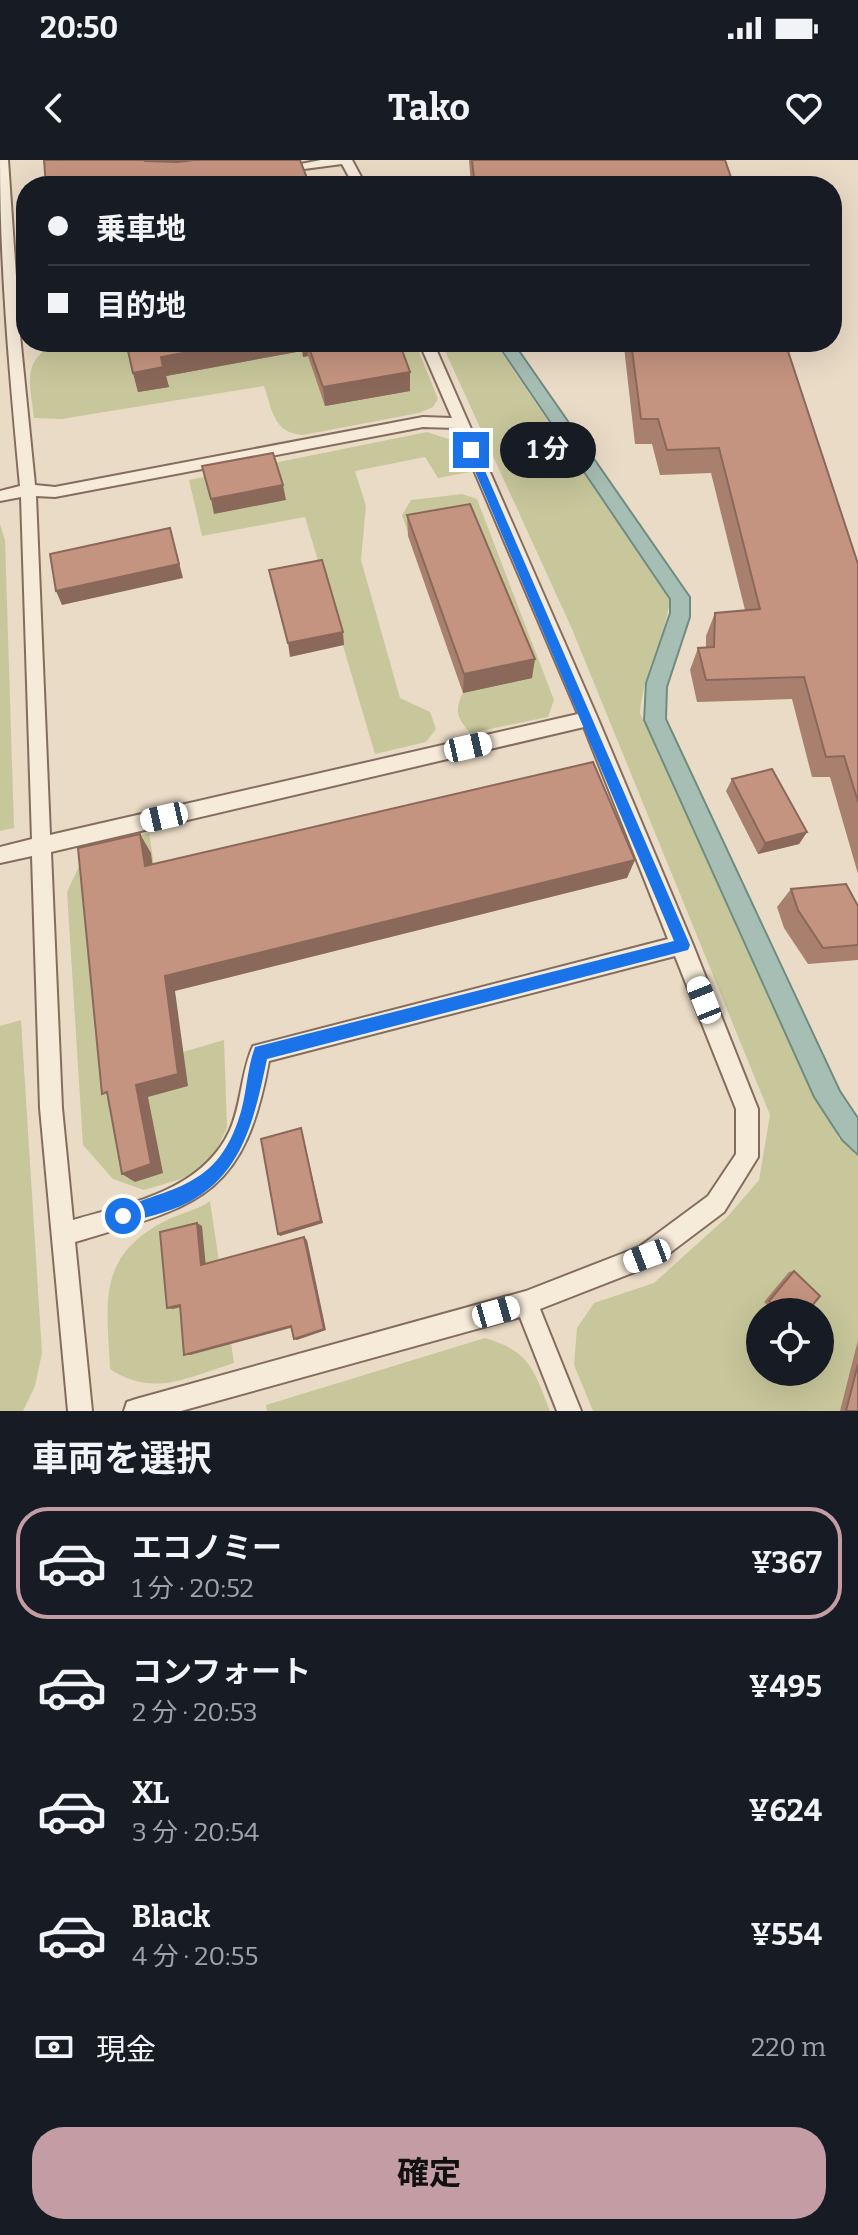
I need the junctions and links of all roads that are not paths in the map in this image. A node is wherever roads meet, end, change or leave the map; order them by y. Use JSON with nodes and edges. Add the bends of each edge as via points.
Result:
{"nodes":[{"id":1,"x":2,"y":160,"type":"edge"},
{"id":2,"x":345,"y":160,"type":"edge"},
{"id":3,"x":268,"y":171,"type":"edge"},
{"id":4,"x":16,"y":286,"type":"edge"},
{"id":5,"x":20,"y":352,"type":"edge"},
{"id":6,"x":430,"y":352,"type":"edge"},
{"id":7,"x":459,"y":423,"type":"junction"},
{"id":8,"x":28,"y":490,"type":"junction"},
{"id":9,"x":0,"y":496,"type":"edge"},
{"id":10,"x":589,"y":719,"type":"junction"},
{"id":11,"x":43,"y":845,"type":"junction"},
{"id":12,"x":0,"y":855,"type":"edge"},
{"id":13,"x":683,"y":945,"type":"junction"},
{"id":14,"x":63,"y":1234,"type":"junction"},
{"id":15,"x":526,"y":1303,"type":"junction"},
{"id":16,"x":80,"y":1411,"type":"edge"},
{"id":17,"x":136,"y":1411,"type":"edge"},
{"id":18,"x":569,"y":1411,"type":"edge"}],
"edges":[{"from":1,"to":4,"type":"lane"},
{"from":2,"to":3,"type":"lane"},
{"from":5,"to":8,"type":"lane"},
{"from":6,"to":7,"type":"lane"},
{"from":7,"to":8,"type":"lane","via":[[423,422],[55,492]]},
{"from":7,"to":10,"type":"lane"},
{"from":8,"to":9,"type":"lane"},
{"from":8,"to":11,"type":"lane"},
{"from":10,"to":11,"type":"lane"},
{"from":10,"to":13,"type":"lane"},
{"from":11,"to":12,"type":"lane"},
{"from":11,"to":14,"type":"lane","via":[[51,1108]]},
{"from":13,"to":14,"type":"lane","via":[[260,1053],[246,1124],[208,1180],[182,1197]]},
{"from":13,"to":15,"type":"lane","via":[[747,1109],[747,1157],[716,1204],[647,1256]]},
{"from":14,"to":16,"type":"lane"},
{"from":15,"to":17,"type":"lane"},
{"from":15,"to":18,"type":"lane"}]}
